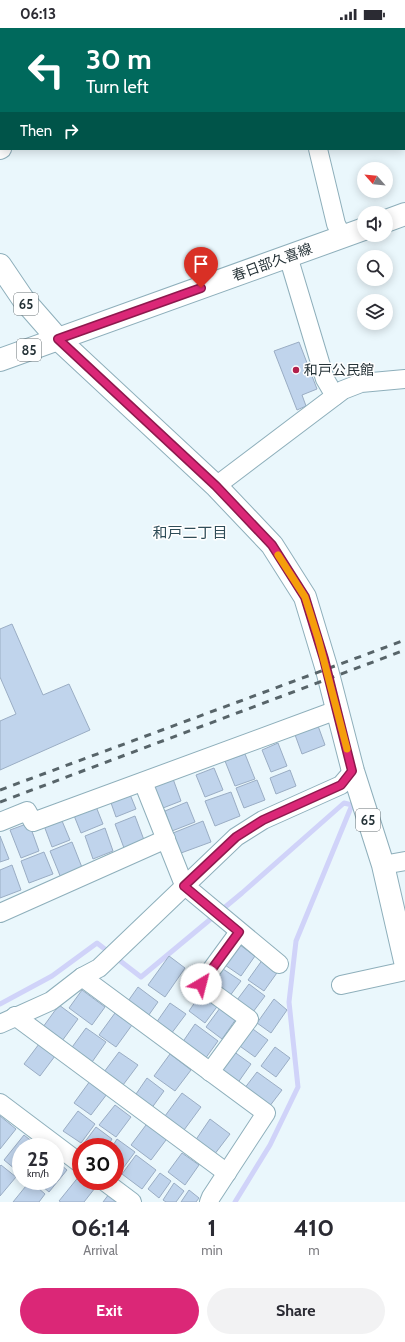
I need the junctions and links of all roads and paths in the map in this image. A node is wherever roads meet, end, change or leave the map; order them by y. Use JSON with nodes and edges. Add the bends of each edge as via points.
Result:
{"nodes":[{"id":1,"x":318,"y":150,"type":"edge"},
{"id":2,"x":405,"y":214,"type":"edge"},
{"id":3,"x":393,"y":218,"type":"edge"},
{"id":4,"x":357,"y":231,"type":"edge"},
{"id":5,"x":342,"y":236,"type":"junction"},
{"id":6,"x":288,"y":256,"type":"junction"},
{"id":7,"x":0,"y":265,"type":"edge"},
{"id":8,"x":58,"y":339,"type":"junction"},
{"id":9,"x":0,"y":360,"type":"edge"},
{"id":10,"x":405,"y":379,"type":"edge"},
{"id":11,"x":335,"y":396,"type":"junction"},
{"id":12,"x":216,"y":486,"type":"junction"},
{"id":13,"x":337,"y":710,"type":"junction"},
{"id":14,"x":352,"y":771,"type":"junction"},
{"id":15,"x":143,"y":782,"type":"junction"},
{"id":16,"x":0,"y":822,"type":"edge"},
{"id":17,"x":166,"y":839,"type":"junction"},
{"id":18,"x":405,"y":861,"type":"edge"},
{"id":19,"x":383,"y":865,"type":"junction"},
{"id":20,"x":184,"y":886,"type":"junction"},
{"id":21,"x":0,"y":914,"type":"edge"},
{"id":22,"x":239,"y":932,"type":"junction"},
{"id":23,"x":405,"y":961,"type":"edge"},
{"id":24,"x":279,"y":964,"type":"dead end"},
{"id":25,"x":405,"y":971,"type":"edge"},
{"id":26,"x":82,"y":978,"type":"junction"},
{"id":27,"x":341,"y":985,"type":"dead end"},
{"id":28,"x":4,"y":1019,"type":"edge"},
{"id":29,"x":210,"y":1072,"type":"junction"},
{"id":30,"x":0,"y":1103,"type":"edge"},
{"id":31,"x":72,"y":1157,"type":"edge"},
{"id":32,"x":227,"y":1173,"type":"junction"},
{"id":33,"x":116,"y":1190,"type":"edge"},
{"id":34,"x":132,"y":1202,"type":"edge"},
{"id":35,"x":209,"y":1202,"type":"edge"}],
"edges":[{"from":1,"to":5,"type":"street","via":[[336,224]]},
{"from":2,"to":3,"type":"main road"},
{"from":4,"to":5,"type":"main road","name":"春日部久喜線","number":"85"},
{"from":5,"to":6,"type":"main road","name":"春日部久喜線","number":"85"},
{"from":6,"to":8,"type":"main road","name":"春日部久喜線","number":"85"},
{"from":6,"to":11,"type":"street","via":[[325,379]]},
{"from":7,"to":8,"type":"main road","number":"65","via":[[23,299]]},
{"from":8,"to":9,"type":"main road","name":"春日部久喜線","number":"85"},
{"from":8,"to":12,"type":"main road","number":"65"},
{"from":10,"to":11,"type":"street","via":[[361,383]]},
{"from":11,"to":12,"type":"street"},
{"from":12,"to":13,"type":"main road","number":"65","via":[[272,545],[305,597]]},
{"from":13,"to":14,"type":"main road","number":"65"},
{"from":13,"to":15,"type":"street"},
{"from":14,"to":19,"type":"main road","number":"65"},
{"from":14,"to":20,"type":"street","via":[[341,785],[263,820],[236,837]]},
{"from":15,"to":16,"type":"street","via":[[33,822],[28,811]]},
{"from":15,"to":17,"type":"street"},
{"from":17,"to":20,"type":"street"},
{"from":17,"to":21,"type":"street"},
{"from":18,"to":19,"type":"street"},
{"from":19,"to":23,"type":"main road","number":"65"},
{"from":20,"to":22,"type":"street"},
{"from":20,"to":26,"type":"street","via":[[99,968]]},
{"from":22,"to":24,"type":"street"},
{"from":22,"to":29,"type":"street","via":[[201,984],[249,1019]]},
{"from":25,"to":27,"type":"street"},
{"from":26,"to":28,"type":"street","via":[[51,1001]]},
{"from":26,"to":29,"type":"street"},
{"from":28,"to":32,"type":"street"},
{"from":29,"to":32,"type":"street","via":[[266,1113]]},
{"from":30,"to":31,"type":"street"},
{"from":32,"to":35,"type":"street"},
{"from":33,"to":34,"type":"street"}]}
